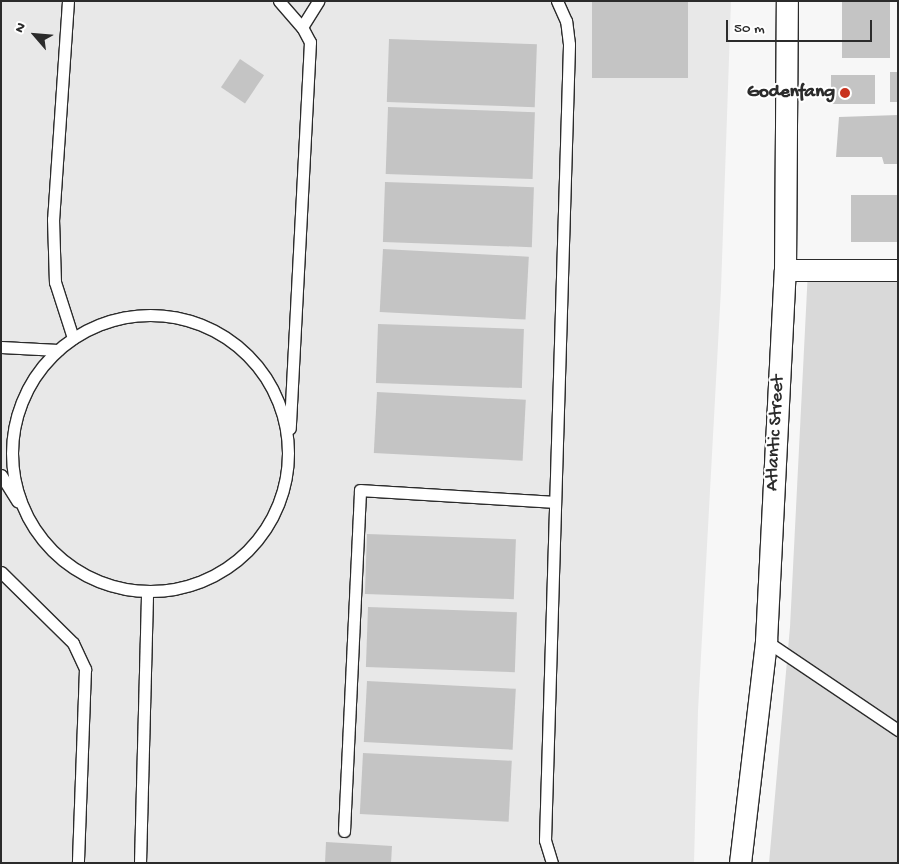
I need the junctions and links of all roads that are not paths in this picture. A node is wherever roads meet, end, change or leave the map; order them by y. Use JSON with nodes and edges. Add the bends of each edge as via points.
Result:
{"nodes":[{"id":1,"x":68,"y":1,"type":"edge"},
{"id":2,"x":279,"y":1,"type":"edge"},
{"id":3,"x":318,"y":1,"type":"edge"},
{"id":4,"x":557,"y":1,"type":"edge"},
{"id":5,"x":787,"y":1,"type":"edge"},
{"id":6,"x":302,"y":28,"type":"junction"},
{"id":7,"x":785,"y":270,"type":"junction"},
{"id":8,"x":898,"y":270,"type":"edge"},
{"id":9,"x":73,"y":338,"type":"junction"},
{"id":10,"x":1,"y":347,"type":"edge"},
{"id":11,"x":58,"y":350,"type":"junction"},
{"id":12,"x":288,"y":467,"type":"junction"},
{"id":13,"x":1,"y":475,"type":"edge"},
{"id":14,"x":555,"y":502,"type":"junction"},
{"id":15,"x":28,"y":519,"type":"junction"},
{"id":16,"x":1,"y":572,"type":"edge"},
{"id":17,"x":147,"y":590,"type":"junction"},
{"id":18,"x":766,"y":641,"type":"junction"},
{"id":19,"x":898,"y":730,"type":"edge"},
{"id":20,"x":344,"y":831,"type":"dead end"},
{"id":21,"x":78,"y":863,"type":"edge"},
{"id":22,"x":140,"y":863,"type":"edge"},
{"id":23,"x":552,"y":863,"type":"edge"},
{"id":24,"x":740,"y":863,"type":"edge"}],
"edges":[{"from":1,"to":9,"type":"lane","via":[[53,218],[55,282]]},
{"from":2,"to":6,"type":"lane"},
{"from":3,"to":6,"type":"lane"},
{"from":4,"to":14,"type":"lane","via":[[566,22],[569,44]]},
{"from":5,"to":7,"type":"street","name":"Atlantic Street"},
{"from":6,"to":12,"type":"lane","via":[[310,42]]},
{"from":7,"to":8,"type":"street"},
{"from":7,"to":18,"type":"street","name":"Atlantic Street"},
{"from":9,"to":11,"type":"lane"},
{"from":9,"to":12,"type":"lane","via":[[98,325],[144,314],[192,320],[234,342],[266,376],[278,402],[285,420]]},
{"from":10,"to":11,"type":"lane"},
{"from":11,"to":15,"type":"lane","via":[[28,388],[13,433],[14,478]]},
{"from":12,"to":17,"type":"lane","via":[[277,510],[253,547],[218,574],[177,590]]},
{"from":13,"to":15,"type":"lane"},
{"from":14,"to":20,"type":"lane","via":[[360,490]]},
{"from":14,"to":23,"type":"lane","via":[[544,840]]},
{"from":15,"to":17,"type":"lane","via":[[55,554],[91,579],[133,591]]},
{"from":16,"to":21,"type":"lane","via":[[74,643],[85,669]]},
{"from":17,"to":22,"type":"lane"},
{"from":18,"to":19,"type":"lane"},
{"from":18,"to":24,"type":"street","name":"Atlantic Street"}]}
